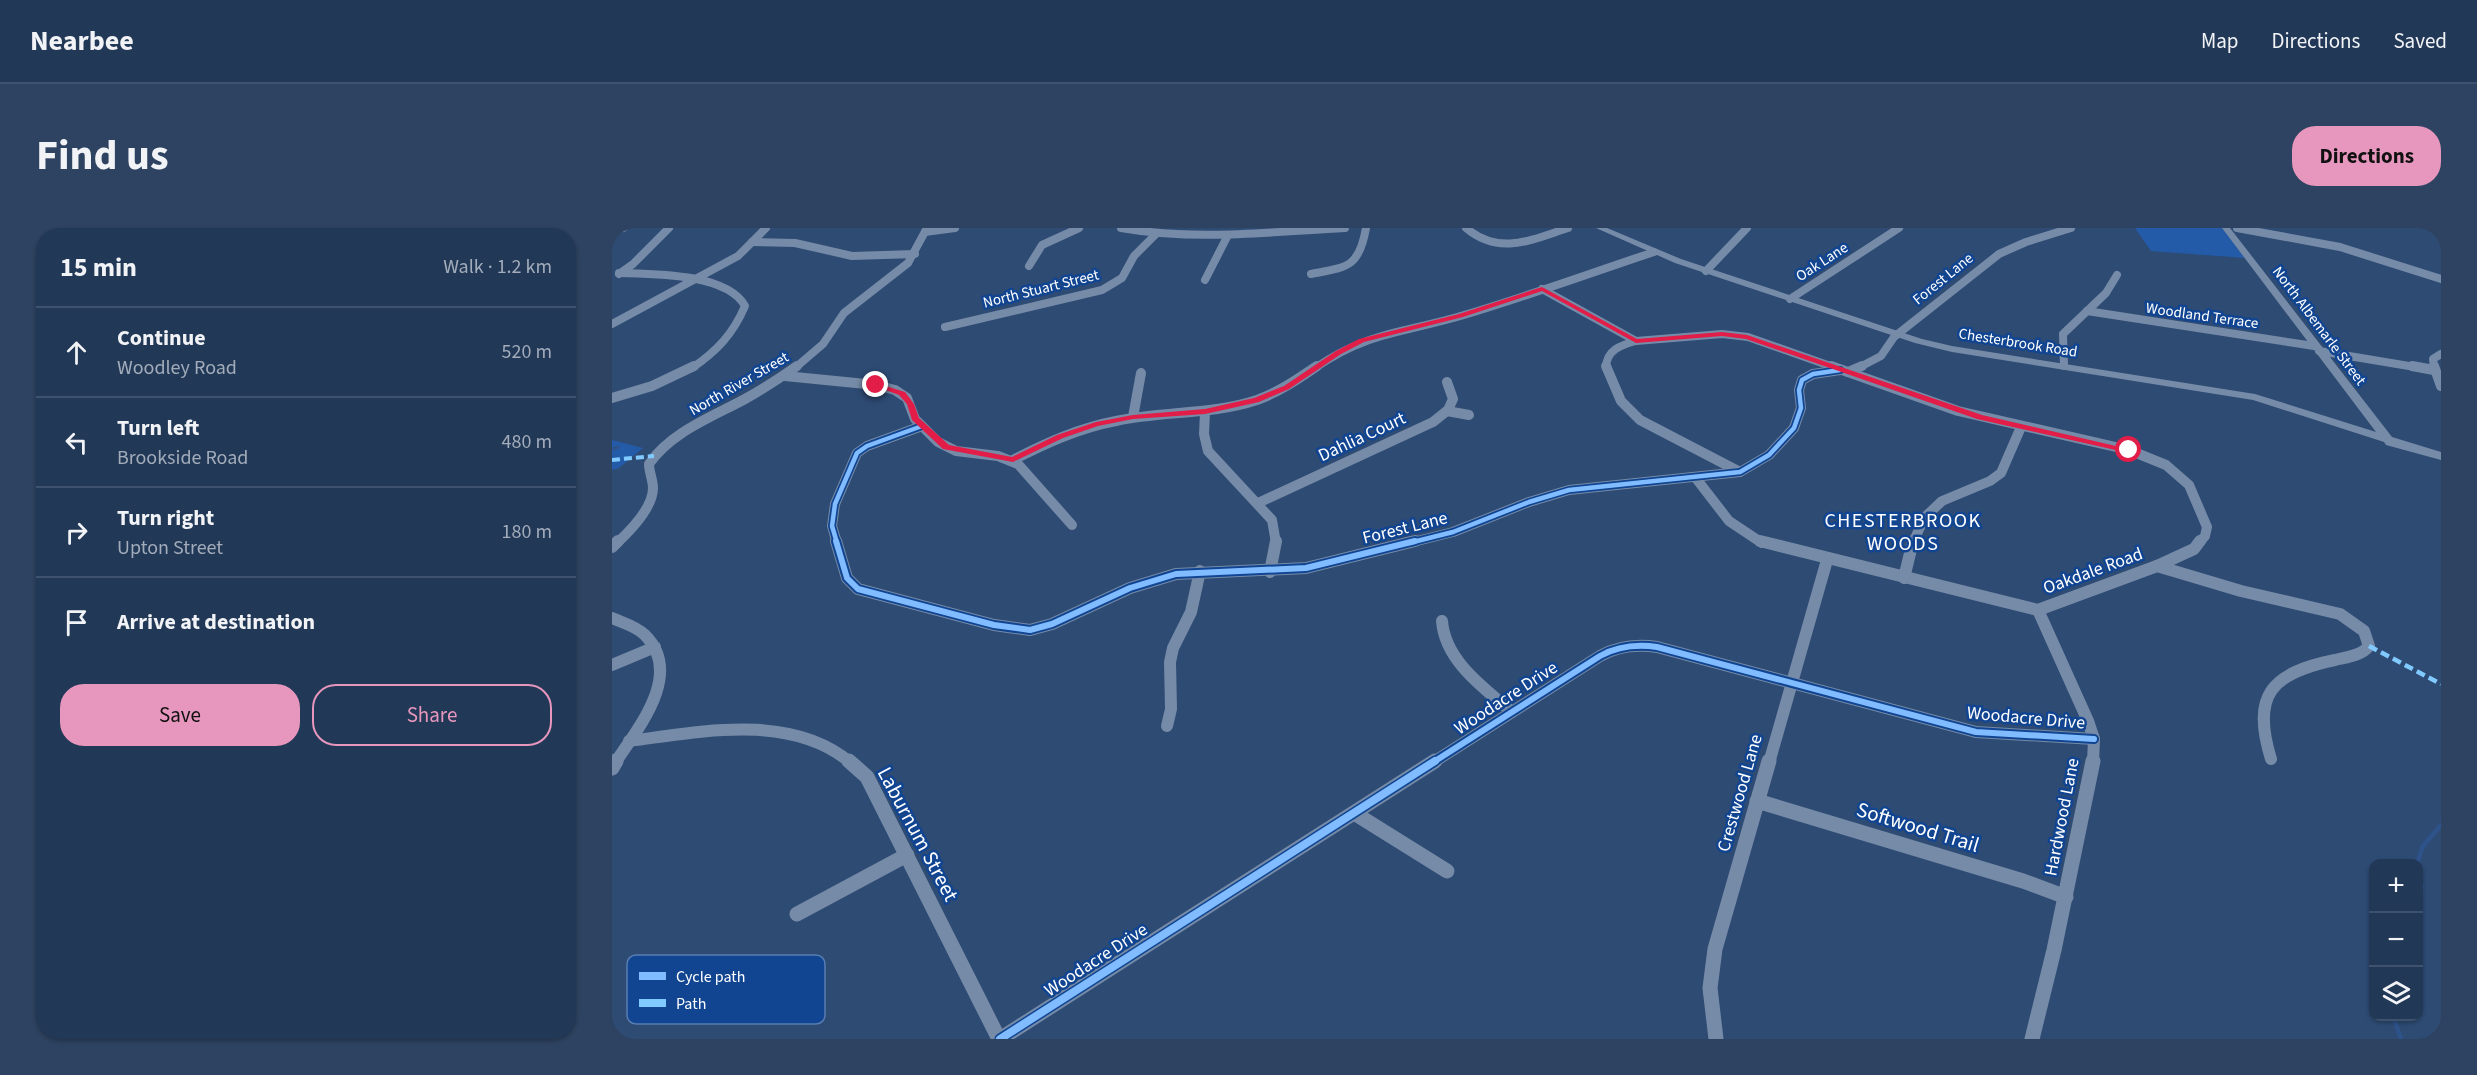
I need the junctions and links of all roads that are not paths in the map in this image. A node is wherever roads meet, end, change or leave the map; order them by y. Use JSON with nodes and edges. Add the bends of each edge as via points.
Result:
{"nodes":[{"id":1,"x":623,"y":228,"type":"edge"},
{"id":2,"x":669,"y":228,"type":"edge"},
{"id":3,"x":766,"y":228,"type":"edge"},
{"id":4,"x":955,"y":228,"type":"edge"},
{"id":5,"x":1079,"y":228,"type":"edge"},
{"id":6,"x":1121,"y":228,"type":"edge"},
{"id":7,"x":1345,"y":228,"type":"edge"},
{"id":8,"x":1366,"y":228,"type":"edge"},
{"id":9,"x":1466,"y":228,"type":"edge"},
{"id":10,"x":1600,"y":228,"type":"edge"},
{"id":11,"x":1747,"y":228,"type":"edge"},
{"id":12,"x":1899,"y":228,"type":"edge"},
{"id":13,"x":2071,"y":228,"type":"edge"},
{"id":14,"x":2226,"y":228,"type":"edge"},
{"id":15,"x":2237,"y":228,"type":"edge"},
{"id":16,"x":1564,"y":229,"type":"edge"},
{"id":17,"x":612,"y":230,"type":"edge"},
{"id":18,"x":926,"y":230,"type":"edge"},
{"id":19,"x":1156,"y":234,"type":"junction"},
{"id":20,"x":1228,"y":235,"type":"junction"},
{"id":21,"x":752,"y":242,"type":"junction"},
{"id":22,"x":1521,"y":243,"type":"junction"},
{"id":23,"x":1489,"y":251,"type":"dead end"},
{"id":24,"x":1654,"y":252,"type":"junction"},
{"id":25,"x":915,"y":254,"type":"junction"},
{"id":26,"x":1029,"y":266,"type":"dead end"},
{"id":27,"x":1706,"y":271,"type":"junction"},
{"id":28,"x":1311,"y":274,"type":"dead end"},
{"id":29,"x":616,"y":275,"type":"edge"},
{"id":30,"x":2117,"y":275,"type":"dead end"},
{"id":31,"x":2441,"y":279,"type":"edge"},
{"id":32,"x":1205,"y":280,"type":"dead end"},
{"id":33,"x":696,"y":281,"type":"junction"},
{"id":34,"x":1542,"y":289,"type":"junction"},
{"id":35,"x":1790,"y":299,"type":"junction"},
{"id":36,"x":2086,"y":311,"type":"junction"},
{"id":37,"x":612,"y":324,"type":"edge"},
{"id":38,"x":945,"y":327,"type":"dead end"},
{"id":39,"x":1897,"y":334,"type":"junction"},
{"id":40,"x":1636,"y":341,"type":"junction"},
{"id":41,"x":2316,"y":348,"type":"junction"},
{"id":42,"x":2441,"y":354,"type":"edge"},
{"id":43,"x":2064,"y":366,"type":"junction"},
{"id":44,"x":2434,"y":370,"type":"junction"},
{"id":45,"x":1844,"y":371,"type":"junction"},
{"id":46,"x":1141,"y":373,"type":"dead end"},
{"id":47,"x":785,"y":376,"type":"junction"},
{"id":48,"x":1447,"y":382,"type":"dead end"},
{"id":49,"x":2441,"y":386,"type":"edge"},
{"id":50,"x":612,"y":398,"type":"edge"},
{"id":51,"x":1205,"y":411,"type":"junction"},
{"id":52,"x":1447,"y":411,"type":"junction"},
{"id":53,"x":1469,"y":415,"type":"dead end"},
{"id":54,"x":1133,"y":417,"type":"junction"},
{"id":55,"x":922,"y":426,"type":"junction"},
{"id":56,"x":2021,"y":427,"type":"junction"},
{"id":57,"x":2390,"y":442,"type":"junction"},
{"id":58,"x":2441,"y":456,"type":"edge"},
{"id":59,"x":1013,"y":460,"type":"junction"},
{"id":60,"x":1740,"y":472,"type":"junction"},
{"id":61,"x":1695,"y":477,"type":"junction"},
{"id":62,"x":1258,"y":503,"type":"junction"},
{"id":63,"x":1072,"y":525,"type":"dead end"},
{"id":64,"x":612,"y":547,"type":"edge"},
{"id":65,"x":1827,"y":560,"type":"junction"},
{"id":66,"x":2157,"y":566,"type":"junction"},
{"id":67,"x":1200,"y":571,"type":"junction"},
{"id":68,"x":1270,"y":572,"type":"junction"},
{"id":69,"x":1904,"y":578,"type":"junction"},
{"id":70,"x":2038,"y":610,"type":"junction"},
{"id":71,"x":612,"y":618,"type":"edge"},
{"id":72,"x":1442,"y":621,"type":"dead end"},
{"id":73,"x":655,"y":647,"type":"junction"},
{"id":74,"x":612,"y":665,"type":"edge"},
{"id":75,"x":1791,"y":682,"type":"junction"},
{"id":76,"x":1512,"y":712,"type":"junction"},
{"id":77,"x":1167,"y":726,"type":"dead end"},
{"id":78,"x":2094,"y":739,"type":"junction"},
{"id":79,"x":629,"y":741,"type":"junction"},
{"id":80,"x":2271,"y":759,"type":"dead end"},
{"id":81,"x":612,"y":768,"type":"edge"},
{"id":82,"x":1757,"y":801,"type":"junction"},
{"id":83,"x":1354,"y":813,"type":"junction"},
{"id":84,"x":907,"y":855,"type":"junction"},
{"id":85,"x":1447,"y":871,"type":"dead end"},
{"id":86,"x":2066,"y":897,"type":"junction"},
{"id":87,"x":797,"y":914,"type":"dead end"},
{"id":88,"x":1000,"y":1039,"type":"edge"},
{"id":89,"x":1716,"y":1039,"type":"edge"},
{"id":90,"x":2032,"y":1039,"type":"edge"}],
"edges":[{"from":1,"to":17,"type":"street"},
{"from":2,"to":29,"type":"street"},
{"from":3,"to":21,"type":"street"},
{"from":4,"to":18,"type":"street"},
{"from":5,"to":26,"type":"street","via":[[1042,245]]},
{"from":6,"to":19,"type":"street"},
{"from":7,"to":20,"type":"street"},
{"from":8,"to":28,"type":"street","via":[[1358,259],[1340,268]]},
{"from":9,"to":22,"type":"street","via":[[1479,244]]},
{"from":10,"to":24,"type":"street","name":"Chesterbrook Road"},
{"from":11,"to":27,"type":"street"},
{"from":12,"to":35,"type":"street","name":"Oak Lane"},
{"from":13,"to":39,"type":"street","name":"Forest Lane","via":[[2000,254]]},
{"from":14,"to":41,"type":"street","name":"North Albemarle Street"},
{"from":15,"to":31,"type":"street","via":[[2346,246]]},
{"from":16,"to":22,"type":"street"},
{"from":18,"to":25,"type":"street","name":"North River Street"},
{"from":19,"to":20,"type":"street"},
{"from":19,"to":38,"type":"street","name":"North Stuart Street","via":[[1134,256],[1122,278],[1102,290]]},
{"from":20,"to":32,"type":"street"},
{"from":21,"to":25,"type":"street","via":[[795,243],[852,256]]},
{"from":21,"to":33,"type":"street","via":[[733,259]]},
{"from":22,"to":23,"type":"street"},
{"from":24,"to":27,"type":"street","name":"Chesterbrook Road"},
{"from":24,"to":34,"type":"street"},
{"from":25,"to":47,"type":"street","name":"North River Street","via":[[896,275],[844,313],[818,350]]},
{"from":27,"to":35,"type":"street","name":"Chesterbrook Road"},
{"from":29,"to":33,"type":"street"},
{"from":30,"to":36,"type":"street","via":[[2112,286]]},
{"from":33,"to":37,"type":"street"},
{"from":33,"to":50,"type":"street","via":[[735,291],[744,300],[743,312],[726,341],[699,363],[659,383]]},
{"from":34,"to":40,"type":"street"},
{"from":34,"to":51,"type":"street","via":[[1461,316],[1362,340],[1279,391],[1239,405]]},
{"from":35,"to":39,"type":"street","name":"Chesterbrook Road"},
{"from":36,"to":41,"type":"street","name":"Woodland Terrace"},
{"from":36,"to":43,"type":"street","via":[[2061,338]]},
{"from":39,"to":43,"type":"street","name":"Chesterbrook Road","via":[[1952,349]]},
{"from":39,"to":45,"type":"street","name":"Forest Lane","via":[[1882,357]]},
{"from":40,"to":45,"type":"street","via":[[1740,335]]},
{"from":40,"to":60,"type":"street","via":[[1613,350],[1605,359],[1617,399],[1645,424]]},
{"from":41,"to":44,"type":"street","name":"Woodland Terrace"},
{"from":41,"to":57,"type":"street","name":"North Albemarle Street"},
{"from":42,"to":44,"type":"street","via":[[2433,359]]},
{"from":43,"to":57,"type":"street","name":"Chesterbrook Road","via":[[2255,397]]},
{"from":44,"to":49,"type":"street"},
{"from":45,"to":56,"type":"street","via":[[1958,411]]},
{"from":45,"to":60,"type":"street","name":"Forest Lane","via":[[1813,374],[1802,380],[1801,408],[1795,425],[1757,464]]},
{"from":46,"to":54,"type":"street"},
{"from":47,"to":55,"type":"street","via":[[895,390],[907,398]]},
{"from":47,"to":64,"type":"street","name":"North River Street","via":[[679,435],[658,451],[649,464],[653,487],[650,497],[633,526]]},
{"from":48,"to":52,"type":"street","via":[[1454,395]]},
{"from":51,"to":54,"type":"street"},
{"from":51,"to":62,"type":"street","via":[[1208,451]]},
{"from":52,"to":53,"type":"street"},
{"from":52,"to":62,"type":"street","name":"Dahlia Court","via":[[1433,422]]},
{"from":54,"to":59,"type":"street","via":[[1078,430]]},
{"from":55,"to":59,"type":"street","via":[[946,447]]},
{"from":55,"to":67,"type":"street","name":"Forest Lane","via":[[856,453],[835,504],[832,526],[851,584],[867,592],[994,625],[1029,630],[1052,624],[1152,580]]},
{"from":56,"to":66,"type":"street","via":[[2142,454],[2183,478],[2202,512],[2207,527],[2205,536],[2194,549]]},
{"from":56,"to":69,"type":"street","via":[[1995,479],[1942,500],[1922,518],[1912,539]]},
{"from":57,"to":58,"type":"street","name":"Chesterbrook Road"},
{"from":59,"to":63,"type":"street"},
{"from":60,"to":61,"type":"street","name":"Forest Lane"},
{"from":61,"to":65,"type":"street","name":"Oakdale Road","via":[[1729,521],[1750,537]]},
{"from":61,"to":68,"type":"street","name":"Forest Lane","via":[[1569,490],[1431,538],[1314,566]]},
{"from":62,"to":68,"type":"street","via":[[1275,530]]},
{"from":65,"to":69,"type":"street","name":"Oakdale Road"},
{"from":65,"to":75,"type":"street","name":"Crestwood Lane"},
{"from":66,"to":70,"type":"street","name":"Oakdale Road"},
{"from":66,"to":80,"type":"street","name":"Oakdale Road","via":[[2340,614],[2364,631],[2369,646],[2365,651],[2299,669],[2272,686],[2264,697],[2261,725]]},
{"from":67,"to":68,"type":"street","name":"Forest Lane"},
{"from":67,"to":77,"type":"street","via":[[1191,612],[1170,662],[1171,709]]},
{"from":69,"to":70,"type":"street","name":"Oakdale Road"},
{"from":70,"to":78,"type":"street","name":"Hardwood Lane"},
{"from":71,"to":73,"type":"street","via":[[638,631]]},
{"from":72,"to":76,"type":"street","via":[[1441,633],[1446,644]]},
{"from":73,"to":74,"type":"street"},
{"from":73,"to":79,"type":"street","via":[[662,670],[657,691]]},
{"from":75,"to":76,"type":"street","name":"Woodacre Drive","via":[[1657,647],[1627,646],[1606,652]]},
{"from":75,"to":78,"type":"street","name":"Woodacre Drive","via":[[1976,732]]},
{"from":75,"to":82,"type":"street","name":"Crestwood Lane"},
{"from":76,"to":83,"type":"street","name":"Woodacre Drive"},
{"from":78,"to":86,"type":"street","name":"Hardwood Lane","via":[[2093,773]]},
{"from":79,"to":81,"type":"street"},
{"from":79,"to":84,"type":"street","name":"Laburnum Street","via":[[748,729],[781,732],[823,743],[855,763],[867,777]]},
{"from":82,"to":86,"type":"street","name":"Softwood Trail"},
{"from":82,"to":89,"type":"street","name":"Crestwood Lane","via":[[1713,959],[1710,988]]},
{"from":83,"to":85,"type":"street"},
{"from":83,"to":88,"type":"street","name":"Woodacre Drive"},
{"from":84,"to":87,"type":"street"},
{"from":84,"to":88,"type":"street","name":"Laburnum Street"},
{"from":86,"to":90,"type":"street","name":"Hardwood Lane"}]}
